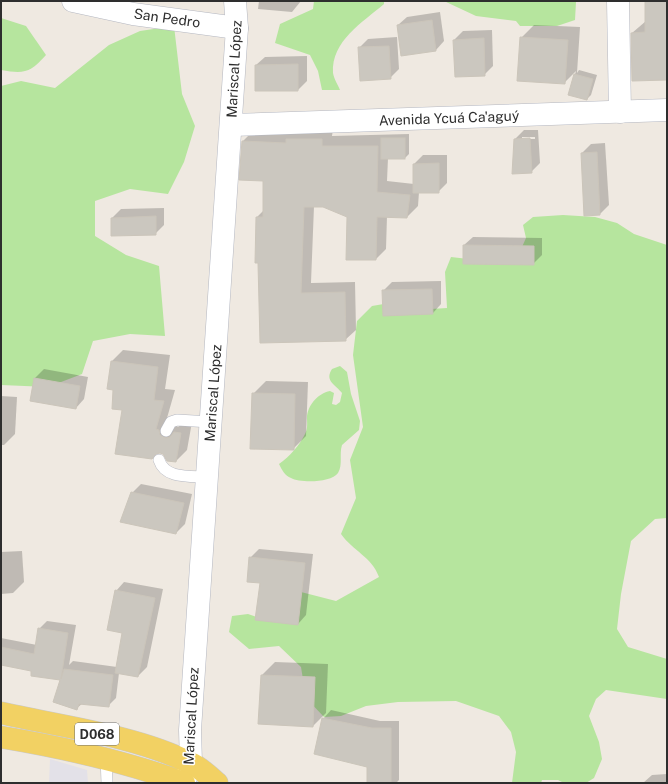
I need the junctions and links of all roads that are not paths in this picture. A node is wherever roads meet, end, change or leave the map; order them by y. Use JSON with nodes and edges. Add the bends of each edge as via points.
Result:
{"nodes":[{"id":1,"x":73,"y":1,"type":"edge"},
{"id":2,"x":235,"y":1,"type":"edge"},
{"id":3,"x":618,"y":1,"type":"edge"},
{"id":4,"x":237,"y":28,"type":"junction"},
{"id":5,"x":667,"y":110,"type":"edge"},
{"id":6,"x":620,"y":112,"type":"junction"},
{"id":7,"x":231,"y":125,"type":"junction"},
{"id":8,"x":211,"y":422,"type":"junction"},
{"id":9,"x":166,"y":431,"type":"dead end"},
{"id":10,"x":159,"y":460,"type":"dead end"},
{"id":11,"x":207,"y":477,"type":"junction"},
{"id":12,"x":1,"y":713,"type":"edge"},
{"id":13,"x":108,"y":736,"type":"junction"},
{"id":14,"x":1,"y":737,"type":"edge"},
{"id":15,"x":105,"y":760,"type":"junction"},
{"id":16,"x":148,"y":763,"type":"edge"},
{"id":17,"x":191,"y":763,"type":"junction"},
{"id":18,"x":108,"y":783,"type":"edge"},
{"id":19,"x":184,"y":783,"type":"edge"},
{"id":20,"x":217,"y":783,"type":"edge"}],
"edges":[{"from":1,"to":4,"type":"street","name":"San Pedro","via":[[133,14]]},
{"from":2,"to":4,"type":"street","name":"Mariscal López"},
{"from":3,"to":6,"type":"street"},
{"from":4,"to":7,"type":"street","name":"Mariscal López"},
{"from":5,"to":6,"type":"street","name":"Avenida Ycuá Ca'aguý"},
{"from":6,"to":7,"type":"street","name":"Avenida Ycuá Ca'aguý"},
{"from":7,"to":8,"type":"street","name":"Mariscal López"},
{"from":8,"to":9,"type":"lane","via":[[177,420],[171,422]]},
{"from":8,"to":11,"type":"street","name":"Mariscal López"},
{"from":10,"to":11,"type":"lane","via":[[161,468],[171,474]]},
{"from":11,"to":17,"type":"street","name":"Mariscal López","via":[[190,723]]},
{"from":12,"to":13,"type":"main road","number":"D068"},
{"from":13,"to":15,"type":"lane"},
{"from":13,"to":16,"type":"main road","number":"D068"},
{"from":14,"to":15,"type":"main road","number":"D068"},
{"from":15,"to":16,"type":"main road","number":"D068"},
{"from":15,"to":18,"type":"lane"},
{"from":16,"to":17,"type":"main road","number":"D068"},
{"from":16,"to":19,"type":"main road","number":"D068"},
{"from":17,"to":19,"type":"street","name":"Mariscal López"},
{"from":17,"to":20,"type":"main road","number":"D068"}]}
